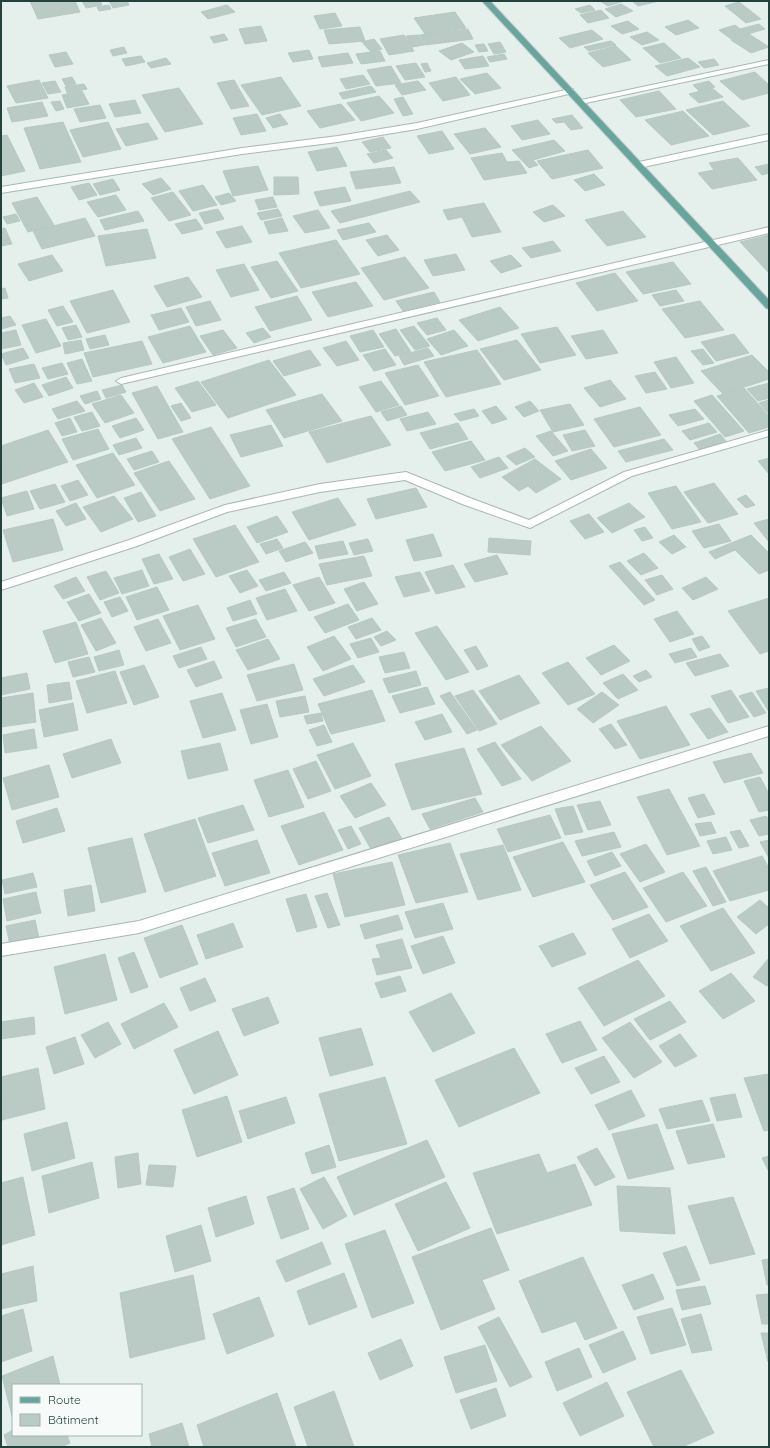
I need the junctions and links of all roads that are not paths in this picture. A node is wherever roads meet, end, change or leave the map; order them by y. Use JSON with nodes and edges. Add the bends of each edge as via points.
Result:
{"nodes":[{"id":1,"x":486,"y":1,"type":"edge"},
{"id":2,"x":769,"y":62,"type":"edge"},
{"id":3,"x":570,"y":91,"type":"junction"},
{"id":4,"x":581,"y":102,"type":"junction"},
{"id":5,"x":769,"y":137,"type":"edge"},
{"id":6,"x":639,"y":165,"type":"junction"},
{"id":7,"x":1,"y":190,"type":"edge"},
{"id":8,"x":769,"y":230,"type":"edge"},
{"id":9,"x":712,"y":244,"type":"junction"},
{"id":10,"x":769,"y":306,"type":"edge"},
{"id":11,"x":121,"y":381,"type":"dead end"},
{"id":12,"x":769,"y":433,"type":"edge"},
{"id":13,"x":1,"y":586,"type":"edge"},
{"id":14,"x":769,"y":731,"type":"edge"},
{"id":15,"x":1,"y":950,"type":"edge"}],
"edges":[{"from":1,"to":3,"type":"main road"},
{"from":2,"to":4,"type":"street"},
{"from":3,"to":4,"type":"main road"},
{"from":3,"to":7,"type":"street","via":[[417,126]]},
{"from":4,"to":6,"type":"main road"},
{"from":5,"to":6,"type":"street"},
{"from":6,"to":9,"type":"main road"},
{"from":8,"to":9,"type":"street"},
{"from":9,"to":10,"type":"main road"},
{"from":9,"to":11,"type":"street"},
{"from":12,"to":13,"type":"street","via":[[628,474],[530,524],[406,476],[320,488],[225,509],[133,543]]},
{"from":14,"to":15,"type":"street","via":[[139,927]]}]}
